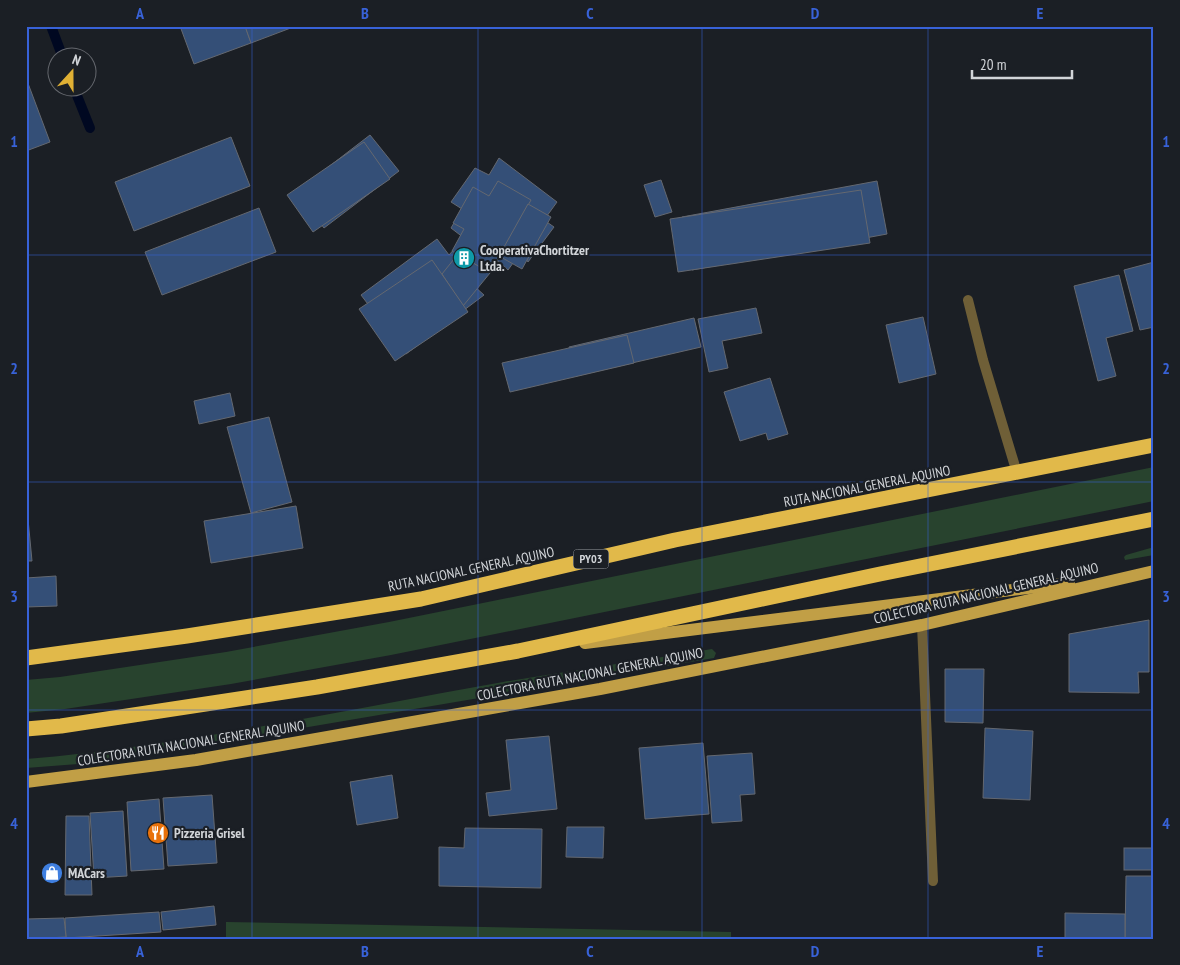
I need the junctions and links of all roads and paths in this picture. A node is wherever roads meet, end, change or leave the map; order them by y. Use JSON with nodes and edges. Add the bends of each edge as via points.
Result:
{"nodes":[{"id":1,"x":968,"y":300,"type":"dead end"},
{"id":2,"x":1154,"y":445,"type":"edge"},
{"id":3,"x":1017,"y":473,"type":"junction"},
{"id":4,"x":1154,"y":519,"type":"edge"},
{"id":5,"x":1154,"y":571,"type":"edge"},
{"id":6,"x":1134,"y":575,"type":"junction"},
{"id":7,"x":922,"y":625,"type":"junction"},
{"id":8,"x":518,"y":651,"type":"junction"},
{"id":9,"x":26,"y":658,"type":"edge"},
{"id":10,"x":26,"y":729,"type":"edge"},
{"id":11,"x":26,"y":782,"type":"edge"},
{"id":12,"x":934,"y":881,"type":"dead end"}],
"edges":[{"from":1,"to":3,"type":"street"},
{"from":2,"to":3,"type":"highway","name":"RUTA NACIONAL GENERAL AQUINO","number":"PY03"},
{"from":3,"to":9,"type":"highway","name":"RUTA NACIONAL GENERAL AQUINO","number":"PY03","via":[[675,540],[421,598]]},
{"from":4,"to":8,"type":"highway"},
{"from":5,"to":6,"type":"main road","name":"COLECTORA RUTA NACIONAL GENERAL AQUINO"},
{"from":6,"to":7,"type":"main road","name":"COLECTORA RUTA NACIONAL GENERAL AQUINO"},
{"from":6,"to":8,"type":"main road"},
{"from":7,"to":11,"type":"main road","name":"COLECTORA RUTA NACIONAL GENERAL AQUINO","via":[[562,696],[196,760]]},
{"from":7,"to":12,"type":"street"},
{"from":8,"to":10,"type":"highway","via":[[317,688]]}]}
